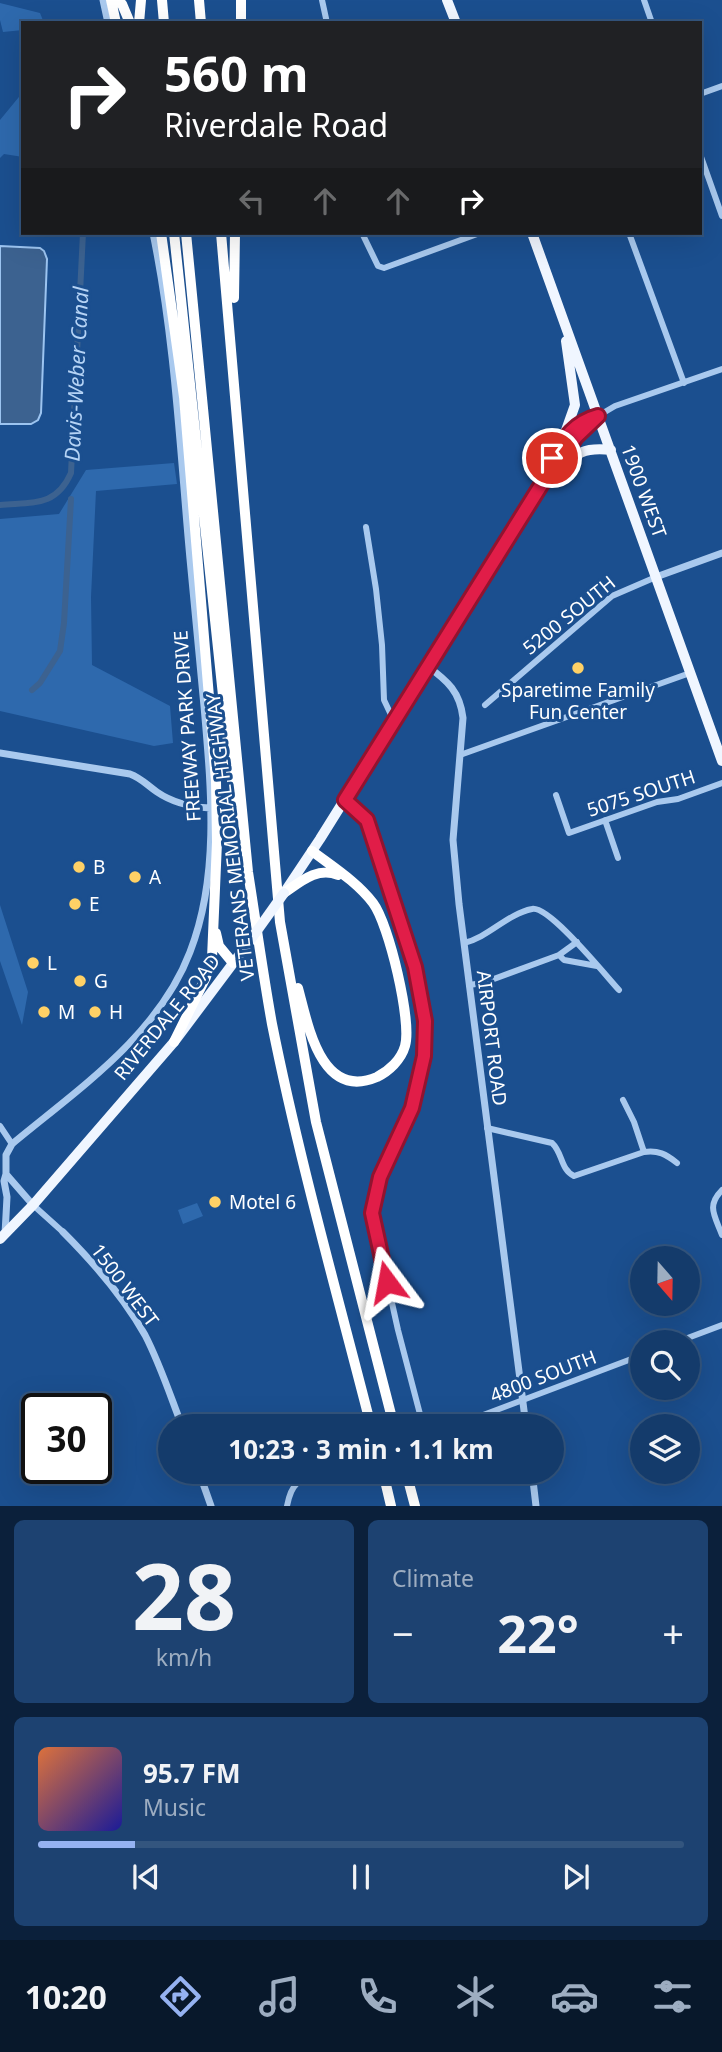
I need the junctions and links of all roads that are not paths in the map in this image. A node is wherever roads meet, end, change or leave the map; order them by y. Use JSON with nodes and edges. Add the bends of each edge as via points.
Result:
{"nodes":[{"id":1,"x":103,"y":0,"type":"edge"},
{"id":2,"x":141,"y":0,"type":"edge"},
{"id":3,"x":162,"y":0,"type":"edge"},
{"id":4,"x":199,"y":0,"type":"edge"},
{"id":5,"x":322,"y":0,"type":"edge"},
{"id":6,"x":447,"y":0,"type":"edge"},
{"id":7,"x":644,"y":0,"type":"edge"},
{"id":8,"x":111,"y":5,"type":"edge"},
{"id":9,"x":129,"y":21,"type":"edge"},
{"id":10,"x":139,"y":21,"type":"edge"},
{"id":11,"x":164,"y":21,"type":"edge"},
{"id":12,"x":201,"y":21,"type":"edge"},
{"id":13,"x":327,"y":21,"type":"edge"},
{"id":14,"x":455,"y":21,"type":"edge"},
{"id":15,"x":651,"y":21,"type":"edge"},
{"id":16,"x":722,"y":86,"type":"edge"},
{"id":17,"x":702,"y":93,"type":"edge"},
{"id":18,"x":702,"y":160,"type":"edge"},
{"id":19,"x":722,"y":216,"type":"edge"},
{"id":20,"x":153,"y":235,"type":"edge"},
{"id":21,"x":161,"y":235,"type":"edge"},
{"id":22,"x":174,"y":235,"type":"edge"},
{"id":23,"x":186,"y":235,"type":"edge"},
{"id":24,"x":221,"y":235,"type":"edge"},
{"id":25,"x":235,"y":235,"type":"edge"},
{"id":26,"x":363,"y":235,"type":"edge"},
{"id":27,"x":475,"y":235,"type":"edge"},
{"id":28,"x":533,"y":235,"type":"edge"},
{"id":29,"x":630,"y":235,"type":"edge"},
{"id":30,"x":564,"y":320,"type":"junction"},
{"id":31,"x":233,"y":350,"type":"junction"},
{"id":32,"x":722,"y":369,"type":"edge"},
{"id":33,"x":684,"y":383,"type":"junction"},
{"id":34,"x":598,"y":416,"type":"junction"},
{"id":35,"x":562,"y":442,"type":"junction"},
{"id":36,"x":611,"y":450,"type":"junction"},
{"id":37,"x":546,"y":480,"type":"junction"},
{"id":38,"x":366,"y":527,"type":"dead end"},
{"id":39,"x":722,"y":553,"type":"edge"},
{"id":40,"x":656,"y":577,"type":"junction"},
{"id":41,"x":427,"y":666,"type":"junction"},
{"id":42,"x":691,"y":673,"type":"junction"},
{"id":43,"x":485,"y":705,"type":"dead end"},
{"id":44,"x":393,"y":719,"type":"junction"},
{"id":45,"x":0,"y":753,"type":"edge"},
{"id":46,"x":460,"y":755,"type":"junction"},
{"id":47,"x":722,"y":761,"type":"edge"},
{"id":48,"x":722,"y":783,"type":"edge"},
{"id":49,"x":556,"y":795,"type":"dead end"},
{"id":50,"x":345,"y":800,"type":"junction"},
{"id":51,"x":210,"y":808,"type":"junction"},
{"id":52,"x":605,"y":820,"type":"junction"},
{"id":53,"x":312,"y":851,"type":"junction"},
{"id":54,"x":618,"y":858,"type":"dead end"},
{"id":55,"x":248,"y":872,"type":"junction"},
{"id":56,"x":350,"y":881,"type":"junction"},
{"id":57,"x":284,"y":892,"type":"junction"},
{"id":58,"x":280,"y":922,"type":"junction"},
{"id":59,"x":214,"y":924,"type":"junction"},
{"id":60,"x":464,"y":943,"type":"junction"},
{"id":61,"x":577,"y":943,"type":"junction"},
{"id":62,"x":559,"y":956,"type":"junction"},
{"id":63,"x":233,"y":962,"type":"junction"},
{"id":64,"x":598,"y":966,"type":"junction"},
{"id":65,"x":469,"y":985,"type":"junction"},
{"id":66,"x":619,"y":990,"type":"dead end"},
{"id":67,"x":174,"y":1042,"type":"junction"},
{"id":68,"x":623,"y":1100,"type":"dead end"},
{"id":69,"x":0,"y":1126,"type":"edge"},
{"id":70,"x":488,"y":1128,"type":"junction"},
{"id":71,"x":12,"y":1144,"type":"junction"},
{"id":72,"x":644,"y":1152,"type":"junction"},
{"id":73,"x":677,"y":1163,"type":"dead end"},
{"id":74,"x":6,"y":1174,"type":"junction"},
{"id":75,"x":722,"y":1190,"type":"edge"},
{"id":76,"x":33,"y":1205,"type":"junction"},
{"id":77,"x":63,"y":1232,"type":"joint"},
{"id":78,"x":722,"y":1235,"type":"edge"},
{"id":79,"x":3,"y":1237,"type":"edge"},
{"id":80,"x":722,"y":1325,"type":"edge"},
{"id":81,"x":700,"y":1333,"type":"edge"},
{"id":82,"x":630,"y":1360,"type":"edge"},
{"id":83,"x":522,"y":1401,"type":"junction"},
{"id":84,"x":178,"y":1414,"type":"edge"},
{"id":85,"x":368,"y":1414,"type":"edge"},
{"id":86,"x":391,"y":1414,"type":"edge"},
{"id":87,"x":420,"y":1414,"type":"edge"},
{"id":88,"x":487,"y":1414,"type":"edge"},
{"id":89,"x":524,"y":1414,"type":"edge"},
{"id":90,"x":203,"y":1484,"type":"edge"},
{"id":91,"x":295,"y":1484,"type":"edge"},
{"id":92,"x":386,"y":1484,"type":"edge"},
{"id":93,"x":409,"y":1484,"type":"edge"},
{"id":94,"x":533,"y":1484,"type":"edge"},
{"id":95,"x":211,"y":1506,"type":"edge"},
{"id":96,"x":287,"y":1506,"type":"edge"},
{"id":97,"x":391,"y":1506,"type":"edge"},
{"id":98,"x":415,"y":1506,"type":"edge"},
{"id":99,"x":536,"y":1506,"type":"edge"}],
"edges":[{"from":1,"to":8,"type":"street"},
{"from":2,"to":10,"type":"highway"},
{"from":3,"to":11,"type":"highway"},
{"from":4,"to":12,"type":"highway"},
{"from":5,"to":13,"type":"street"},
{"from":6,"to":14,"type":"main road"},
{"from":7,"to":15,"type":"street"},
{"from":8,"to":9,"type":"highway","via":[[122,4]]},
{"from":16,"to":17,"type":"street"},
{"from":18,"to":19,"type":"street"},
{"from":20,"to":51,"type":"street","name":"FREEWAY PARK DRIVE","via":[[169,329]]},
{"from":21,"to":59,"type":"highway","via":[[184,397],[212,739],[217,842]]},
{"from":22,"to":55,"type":"highway","via":[[228,751],[238,834]]},
{"from":23,"to":55,"type":"highway","name":"VETERANS MEMORIAL HIGHWAY"},
{"from":24,"to":31,"type":"highway","name":"VETERANS MEMORIAL HIGHWAY"},
{"from":25,"to":31,"type":"highway"},
{"from":26,"to":27,"type":"street","via":[[378,266],[384,268]]},
{"from":28,"to":30,"type":"main road","name":"1900 WEST"},
{"from":29,"to":33,"type":"street"},
{"from":30,"to":34,"type":"main road","name":"1900 WEST"},
{"from":30,"to":35,"type":"main road","via":[[575,405]]},
{"from":31,"to":58,"type":"highway","name":"VETERANS MEMORIAL HIGHWAY"},
{"from":32,"to":33,"type":"street"},
{"from":33,"to":34,"type":"street"},
{"from":34,"to":35,"type":"main road","name":"RIVERDALE ROAD","via":[[584,420]]},
{"from":34,"to":36,"type":"main road","name":"1900 WEST"},
{"from":34,"to":37,"type":"main road","name":"RIVERDALE ROAD","via":[[576,437]]},
{"from":35,"to":37,"type":"main road","name":"RIVERDALE ROAD","via":[[542,475]]},
{"from":36,"to":37,"type":"main road","via":[[587,449],[576,454]]},
{"from":36,"to":40,"type":"main road","name":"1900 WEST"},
{"from":37,"to":41,"type":"main road","name":"RIVERDALE ROAD"},
{"from":38,"to":44,"type":"street","via":[[384,700]]},
{"from":39,"to":40,"type":"street","name":"5200 SOUTH"},
{"from":40,"to":42,"type":"main road","name":"1900 WEST"},
{"from":40,"to":43,"type":"street","name":"5200 SOUTH","via":[[612,596]]},
{"from":41,"to":44,"type":"main road","name":"RIVERDALE ROAD"},
{"from":41,"to":46,"type":"street","name":"AIRPORT ROAD","via":[[450,683],[461,705]]},
{"from":42,"to":46,"type":"street"},
{"from":42,"to":47,"type":"main road","name":"1900 WEST"},
{"from":44,"to":50,"type":"main road","name":"RIVERDALE ROAD"},
{"from":45,"to":51,"type":"street","via":[[130,774],[170,800]]},
{"from":46,"to":60,"type":"street","name":"AIRPORT ROAD","via":[[453,840]]},
{"from":48,"to":52,"type":"street","name":"5075 SOUTH"},
{"from":49,"to":52,"type":"street","name":"5075 SOUTH","via":[[569,833]]},
{"from":50,"to":53,"type":"main road","name":"RIVERDALE ROAD"},
{"from":50,"to":87,"type":"street","via":[[367,820],[415,967],[425,1021],[424,1056],[412,1108],[380,1177],[372,1213]]},
{"from":51,"to":71,"type":"street","name":"FREEWAY PARK DRIVE","via":[[202,915],[173,984],[137,1037],[111,1063]]},
{"from":52,"to":54,"type":"street"},
{"from":53,"to":56,"type":"highway"},
{"from":53,"to":57,"type":"main road","name":"RIVERDALE ROAD"},
{"from":55,"to":85,"type":"highway","name":"VETERANS MEMORIAL HIGHWAY","via":[[278,1052]]},
{"from":56,"to":57,"type":"highway","via":[[324,872]]},
{"from":56,"to":58,"type":"highway","via":[[374,904],[385,925],[406,1027],[401,1055],[381,1075],[351,1081],[322,1061]]},
{"from":57,"to":63,"type":"main road","name":"RIVERDALE ROAD","bridge":true},
{"from":58,"to":86,"type":"highway","name":"VETERANS MEMORIAL HIGHWAY","via":[[316,1122]]},
{"from":59,"to":63,"type":"highway","via":[[219,946]]},
{"from":59,"to":67,"type":"highway","via":[[210,967]]},
{"from":60,"to":61,"type":"street","via":[[532,909],[547,915]]},
{"from":60,"to":65,"type":"street","name":"AIRPORT ROAD"},
{"from":61,"to":62,"type":"street"},
{"from":61,"to":64,"type":"street"},
{"from":62,"to":64,"type":"street"},
{"from":62,"to":65,"type":"street"},
{"from":63,"to":67,"type":"main road","name":"RIVERDALE ROAD"},
{"from":64,"to":66,"type":"street"},
{"from":65,"to":70,"type":"street","name":"AIRPORT ROAD"},
{"from":67,"to":76,"type":"main road","name":"RIVERDALE ROAD"},
{"from":68,"to":72,"type":"street"},
{"from":69,"to":71,"type":"street"},
{"from":70,"to":72,"type":"street","via":[[552,1143],[565,1169],[574,1176]]},
{"from":70,"to":83,"type":"street","name":"AIRPORT ROAD"},
{"from":71,"to":74,"type":"street","via":[[6,1155]]},
{"from":72,"to":73,"type":"street","via":[[654,1150]]},
{"from":74,"to":76,"type":"street","name":"1500 WEST"},
{"from":74,"to":79,"type":"street"},
{"from":75,"to":78,"type":"street","via":[[712,1207]]},
{"from":76,"to":77,"type":"street","name":"1500 WEST"},
{"from":76,"to":79,"type":"main road","name":"RIVERDALE ROAD"},
{"from":77,"to":84,"type":"street","name":"1500 WEST","via":[[99,1269],[144,1334]]},
{"from":80,"to":81,"type":"street"},
{"from":82,"to":83,"type":"street","name":"4800 SOUTH"},
{"from":83,"to":88,"type":"street","name":"4800 SOUTH"},
{"from":83,"to":89,"type":"street","name":"AIRPORT ROAD"},
{"from":90,"to":95,"type":"street"},
{"from":91,"to":96,"type":"street"},
{"from":92,"to":97,"type":"highway"},
{"from":93,"to":98,"type":"highway"},
{"from":94,"to":99,"type":"street"}]}
